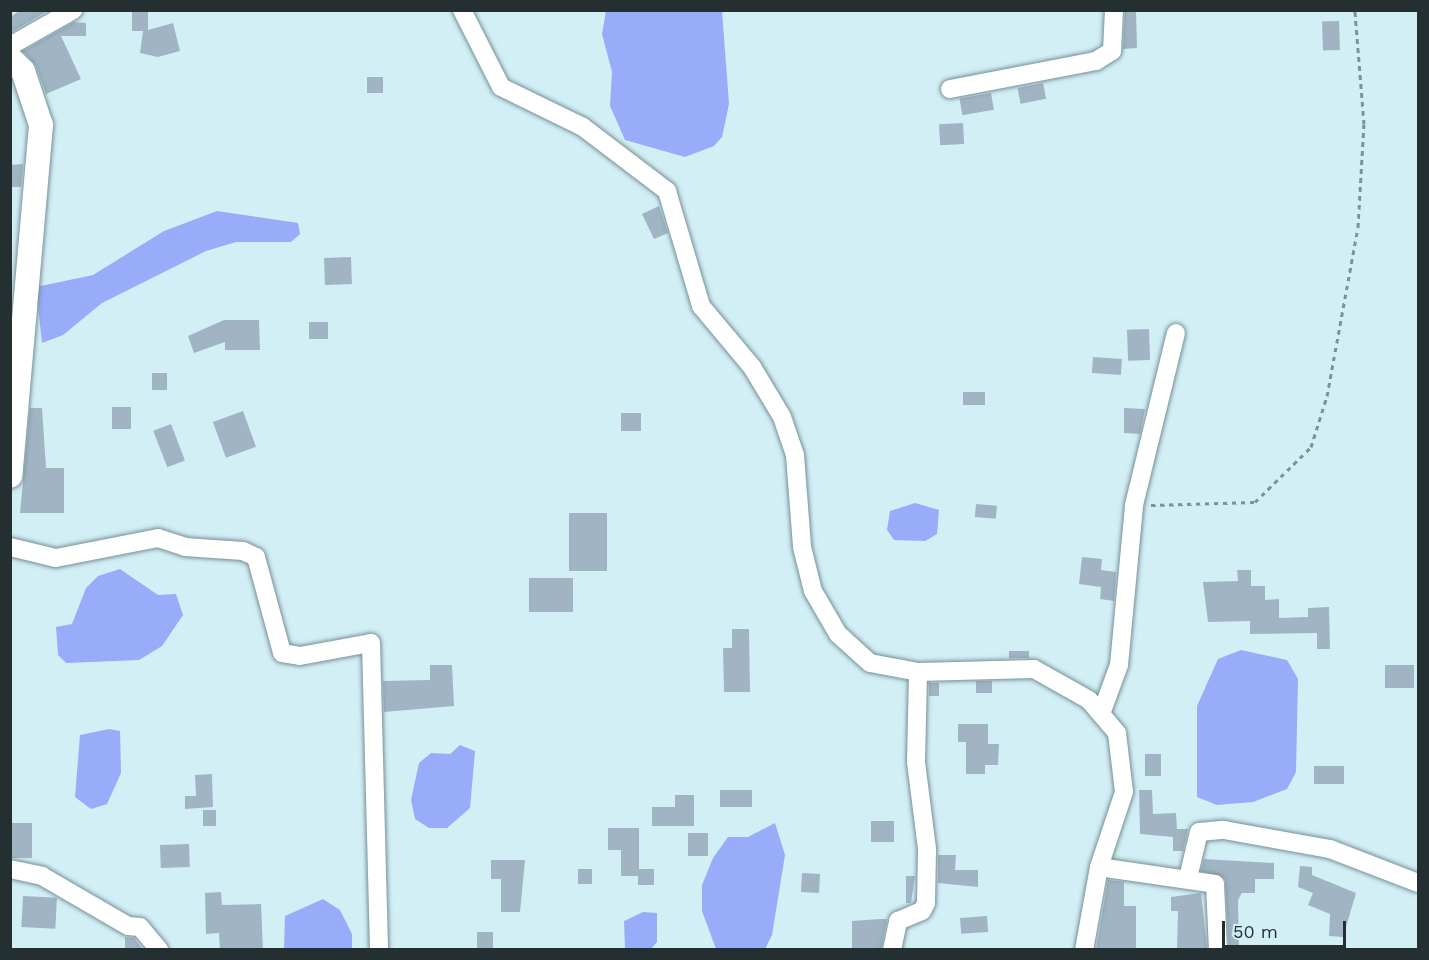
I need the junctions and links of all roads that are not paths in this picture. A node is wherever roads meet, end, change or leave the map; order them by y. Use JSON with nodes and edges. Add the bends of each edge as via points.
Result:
{"nodes":[{"id":1,"x":73,"y":10,"type":"edge"},
{"id":2,"x":462,"y":10,"type":"edge"},
{"id":3,"x":1114,"y":10,"type":"edge"},
{"id":4,"x":10,"y":46,"type":"edge"},
{"id":5,"x":10,"y":58,"type":"edge"},
{"id":6,"x":950,"y":88,"type":"dead end"},
{"id":7,"x":1176,"y":333,"type":"dead end"},
{"id":8,"x":10,"y":476,"type":"edge"},
{"id":9,"x":10,"y":547,"type":"edge"},
{"id":10,"x":918,"y":672,"type":"junction"},
{"id":11,"x":1101,"y":714,"type":"junction"},
{"id":12,"x":1100,"y":867,"type":"junction"},
{"id":13,"x":10,"y":869,"type":"edge"},
{"id":14,"x":1188,"y":878,"type":"junction"},
{"id":15,"x":1419,"y":883,"type":"edge"},
{"id":16,"x":159,"y":950,"type":"edge"},
{"id":17,"x":379,"y":950,"type":"edge"},
{"id":18,"x":891,"y":950,"type":"edge"},
{"id":19,"x":1084,"y":950,"type":"edge"},
{"id":20,"x":1218,"y":950,"type":"edge"}],
"edges":[{"from":1,"to":4,"type":"street"},
{"from":2,"to":10,"type":"street","via":[[501,87],[584,127],[667,191],[700,306],[752,367],[785,427],[795,455],[802,547],[813,591],[838,634],[870,663]]},
{"from":3,"to":6,"type":"street","via":[[1112,51],[1096,61]]},
{"from":5,"to":8,"type":"main road","via":[[23,72],[41,125]]},
{"from":7,"to":11,"type":"street","via":[[1134,505],[1119,665]]},
{"from":9,"to":17,"type":"street","via":[[57,558],[158,538],[185,547],[243,551],[256,557],[282,653],[300,656],[371,643]]},
{"from":10,"to":11,"type":"street","via":[[1034,669],[1089,700]]},
{"from":10,"to":18,"type":"street","via":[[916,762],[927,849],[926,903],[922,911],[898,921]]},
{"from":11,"to":12,"type":"street","via":[[1118,733],[1124,792]]},
{"from":12,"to":14,"type":"street"},
{"from":12,"to":19,"type":"street"},
{"from":13,"to":16,"type":"street","via":[[42,876],[128,926],[140,927]]},
{"from":14,"to":15,"type":"street","via":[[1199,832],[1224,830],[1330,849]]},
{"from":14,"to":20,"type":"street","via":[[1215,884]]}]}
